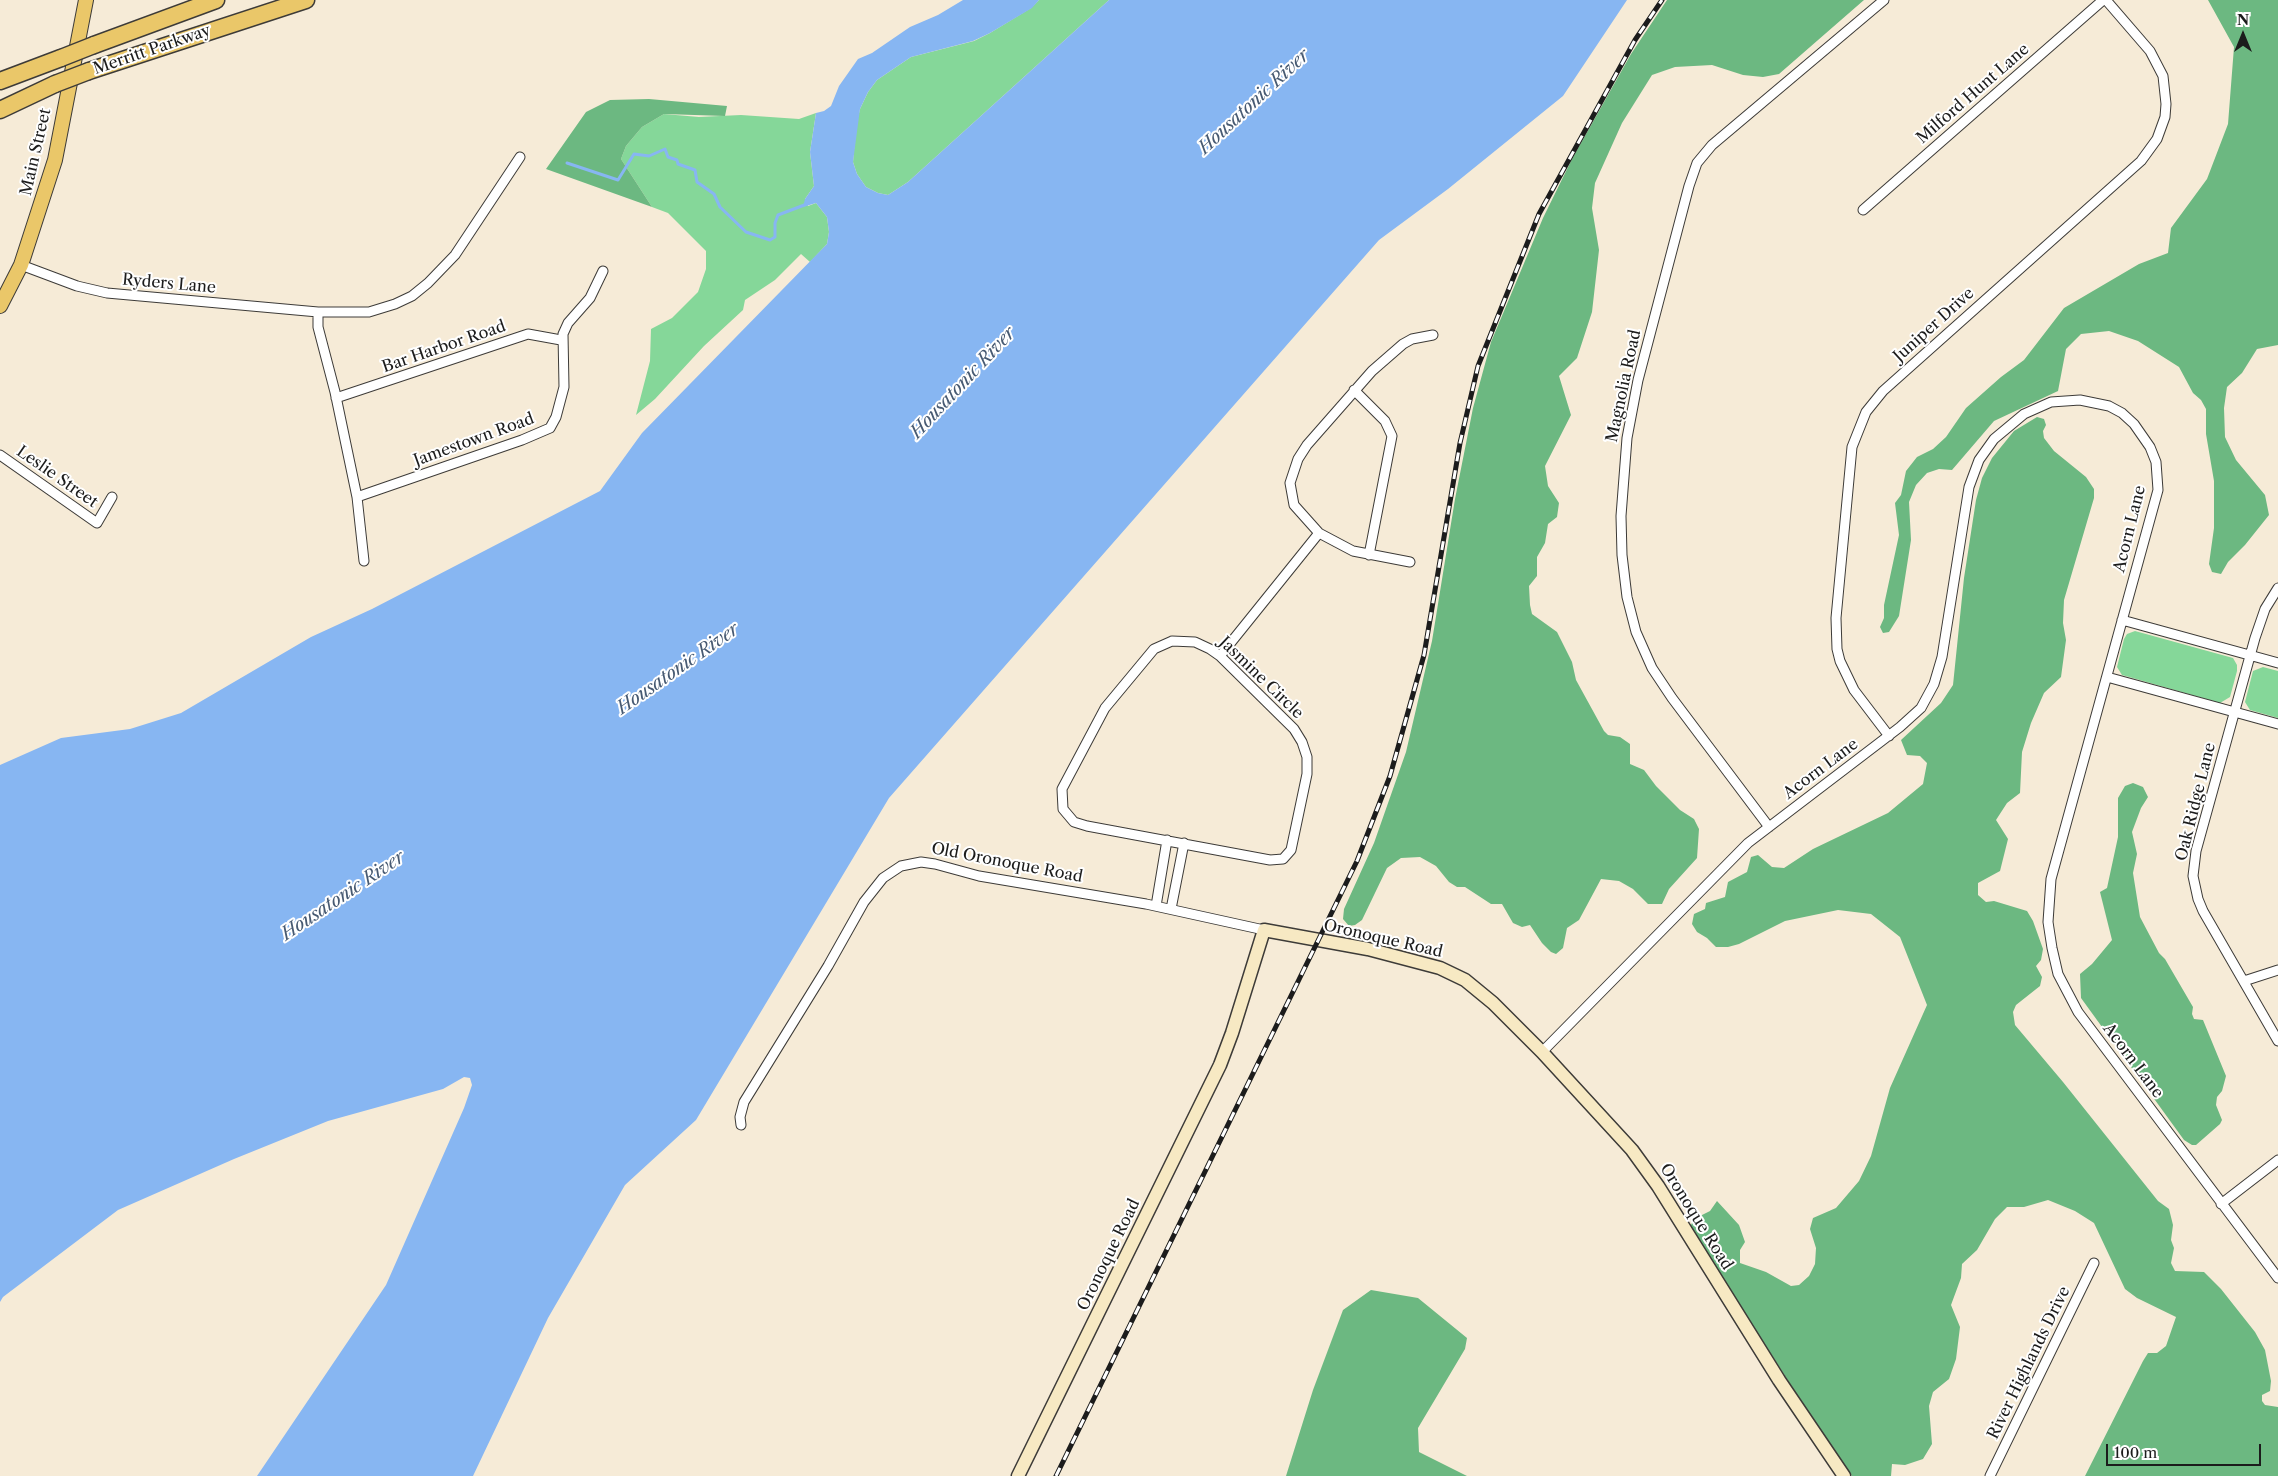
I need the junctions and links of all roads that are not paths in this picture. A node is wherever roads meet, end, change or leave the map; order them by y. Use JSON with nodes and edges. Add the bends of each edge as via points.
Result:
{"nodes":[{"id":1,"x":86,"y":0,"type":"edge"},
{"id":2,"x":198,"y":0,"type":"edge"},
{"id":3,"x":216,"y":0,"type":"edge"},
{"id":4,"x":306,"y":0,"type":"edge"},
{"id":5,"x":1884,"y":0,"type":"edge"},
{"id":6,"x":2104,"y":0,"type":"edge"},
{"id":7,"x":135,"y":30,"type":"junction"},
{"id":8,"x":0,"y":81,"type":"edge"},
{"id":9,"x":55,"y":84,"type":"junction"},
{"id":10,"x":0,"y":104,"type":"edge"},
{"id":11,"x":0,"y":110,"type":"edge"},
{"id":12,"x":520,"y":157,"type":"dead end"},
{"id":13,"x":1863,"y":210,"type":"dead end"},
{"id":14,"x":21,"y":265,"type":"junction"},
{"id":15,"x":603,"y":271,"type":"dead end"},
{"id":16,"x":0,"y":306,"type":"edge"},
{"id":17,"x":318,"y":312,"type":"junction"},
{"id":18,"x":1433,"y":334,"type":"dead end"},
{"id":19,"x":561,"y":340,"type":"junction"},
{"id":20,"x":1354,"y":390,"type":"junction"},
{"id":21,"x":336,"y":398,"type":"junction"},
{"id":22,"x":0,"y":455,"type":"edge"},
{"id":23,"x":112,"y":497,"type":"dead end"},
{"id":24,"x":357,"y":497,"type":"junction"},
{"id":25,"x":1320,"y":533,"type":"junction"},
{"id":26,"x":1369,"y":555,"type":"junction"},
{"id":27,"x":364,"y":560,"type":"dead end"},
{"id":28,"x":1410,"y":562,"type":"dead end"},
{"id":29,"x":2278,"y":588,"type":"edge"},
{"id":30,"x":2122,"y":620,"type":"junction"},
{"id":31,"x":1220,"y":656,"type":"junction"},
{"id":32,"x":2250,"y":656,"type":"junction"},
{"id":33,"x":2278,"y":663,"type":"edge"},
{"id":34,"x":2107,"y":677,"type":"junction"},
{"id":35,"x":2234,"y":712,"type":"junction"},
{"id":36,"x":2278,"y":724,"type":"edge"},
{"id":37,"x":1889,"y":736,"type":"junction"},
{"id":38,"x":1770,"y":826,"type":"junction"},
{"id":39,"x":1167,"y":840,"type":"junction"},
{"id":40,"x":1184,"y":843,"type":"junction"},
{"id":41,"x":1156,"y":906,"type":"junction"},
{"id":42,"x":1171,"y":909,"type":"junction"},
{"id":43,"x":1264,"y":930,"type":"junction"},
{"id":44,"x":2278,"y":970,"type":"edge"},
{"id":45,"x":2244,"y":981,"type":"junction"},
{"id":46,"x":2278,"y":1041,"type":"edge"},
{"id":47,"x":1542,"y":1052,"type":"junction"},
{"id":48,"x":741,"y":1125,"type":"dead end"},
{"id":49,"x":2278,"y":1160,"type":"edge"},
{"id":50,"x":2221,"y":1204,"type":"junction"},
{"id":51,"x":2094,"y":1263,"type":"dead end"},
{"id":52,"x":2278,"y":1278,"type":"edge"},
{"id":53,"x":1018,"y":1476,"type":"edge"},
{"id":54,"x":1844,"y":1476,"type":"edge"},
{"id":55,"x":1990,"y":1476,"type":"edge"}],
"edges":[{"from":1,"to":14,"type":"main road","name":"Main Street","via":[[55,160]]},
{"from":2,"to":7,"type":"highway"},
{"from":3,"to":7,"type":"highway","name":"Merritt Parkway"},
{"from":4,"to":9,"type":"highway","name":"Merritt Parkway","bridge":true},
{"from":5,"to":38,"type":"street","name":"Magnolia Road","via":[[1712,145],[1697,163],[1688,186],[1638,380],[1627,438],[1621,506],[1622,555],[1627,597],[1636,632],[1652,668],[1672,698]]},
{"from":6,"to":13,"type":"street","name":"Milford Hunt Lane"},
{"from":6,"to":37,"type":"street","name":"Juniper Drive","via":[[2150,51],[2163,76],[2165,117],[2157,139],[2141,161],[1883,391],[1866,412],[1852,447],[1836,618],[1837,649],[1854,690]]},
{"from":7,"to":8,"type":"highway","name":"Merritt Parkway","bridge":true},
{"from":9,"to":10,"type":"highway","name":"Merritt Parkway"},
{"from":9,"to":11,"type":"highway"},
{"from":12,"to":17,"type":"street","name":"Ryders Lane","via":[[455,254],[412,296],[369,312]]},
{"from":14,"to":16,"type":"main road","name":"Main Street"},
{"from":14,"to":17,"type":"street","name":"Ryders Lane","via":[[77,286],[107,293]]},
{"from":15,"to":19,"type":"street","via":[[590,298],[568,323]]},
{"from":17,"to":21,"type":"street","via":[[318,327]]},
{"from":18,"to":20,"type":"street","via":[[1402,344]]},
{"from":19,"to":21,"type":"street","name":"Bar Harbor Road","via":[[528,334]]},
{"from":19,"to":24,"type":"street","name":"Jamestown Road","via":[[564,387],[550,428]]},
{"from":20,"to":25,"type":"street","via":[[1307,444],[1290,483],[1294,505]]},
{"from":20,"to":26,"type":"street","via":[[1385,421],[1392,436]]},
{"from":21,"to":24,"type":"street"},
{"from":22,"to":23,"type":"street","name":"Leslie Street","via":[[97,524]]},
{"from":24,"to":27,"type":"street"},
{"from":25,"to":26,"type":"street","via":[[1353,551]]},
{"from":25,"to":31,"type":"street"},
{"from":26,"to":28,"type":"street"},
{"from":29,"to":32,"type":"street","name":"Oak Ridge Lane","via":[[2266,609]]},
{"from":30,"to":32,"type":"street"},
{"from":30,"to":34,"type":"street","name":"Acorn Lane"},
{"from":30,"to":37,"type":"street","name":"Acorn Lane","via":[[2158,490],[2156,462],[2134,424],[2109,406],[2065,400],[2037,407],[2013,421],[1994,439],[1976,467],[1965,501],[1939,671],[1921,708]]},
{"from":31,"to":39,"type":"street","name":"Jasmine Circle","via":[[1204,645],[1186,640],[1172,641],[1154,649],[1104,708],[1062,790],[1063,809],[1074,822]]},
{"from":31,"to":40,"type":"street","name":"Jasmine Circle","via":[[1294,729],[1305,749],[1307,774],[1291,850],[1283,859],[1270,860]]},
{"from":32,"to":33,"type":"street"},
{"from":32,"to":35,"type":"street","name":"Oak Ridge Lane"},
{"from":34,"to":35,"type":"street"},
{"from":34,"to":50,"type":"street","name":"Acorn Lane","via":[[2051,880],[2048,922],[2052,948],[2064,987],[2078,1012]]},
{"from":35,"to":36,"type":"street"},
{"from":35,"to":45,"type":"street","name":"Oak Ridge Lane","via":[[2196,851],[2193,876],[2198,899]]},
{"from":37,"to":38,"type":"street","name":"Acorn Lane"},
{"from":38,"to":47,"type":"street","name":"Acorn Lane","via":[[1739,852]]},
{"from":39,"to":40,"type":"street","name":"Jasmine Circle"},
{"from":39,"to":41,"type":"street"},
{"from":40,"to":42,"type":"street"},
{"from":41,"to":42,"type":"street","name":"Old Oronoque Road"},
{"from":41,"to":48,"type":"street","name":"Old Oronoque Road","via":[[1005,881],[921,862],[911,862],[891,871],[864,902],[754,1084],[741,1110]]},
{"from":42,"to":43,"type":"street","name":"Old Oronoque Road"},
{"from":43,"to":47,"type":"street","name":"Oronoque Road","via":[[1373,950],[1458,976],[1493,1003]]},
{"from":43,"to":53,"type":"street","name":"Oronoque Road","via":[[1220,1065]]},
{"from":44,"to":45,"type":"street"},
{"from":45,"to":46,"type":"street","name":"Oak Ridge Lane"},
{"from":47,"to":54,"type":"street","name":"Oronoque Road","via":[[1622,1138],[1648,1172]]},
{"from":49,"to":50,"type":"street"},
{"from":50,"to":52,"type":"street","name":"Acorn Lane"},
{"from":51,"to":55,"type":"street","name":"River Highlands Drive"}]}
